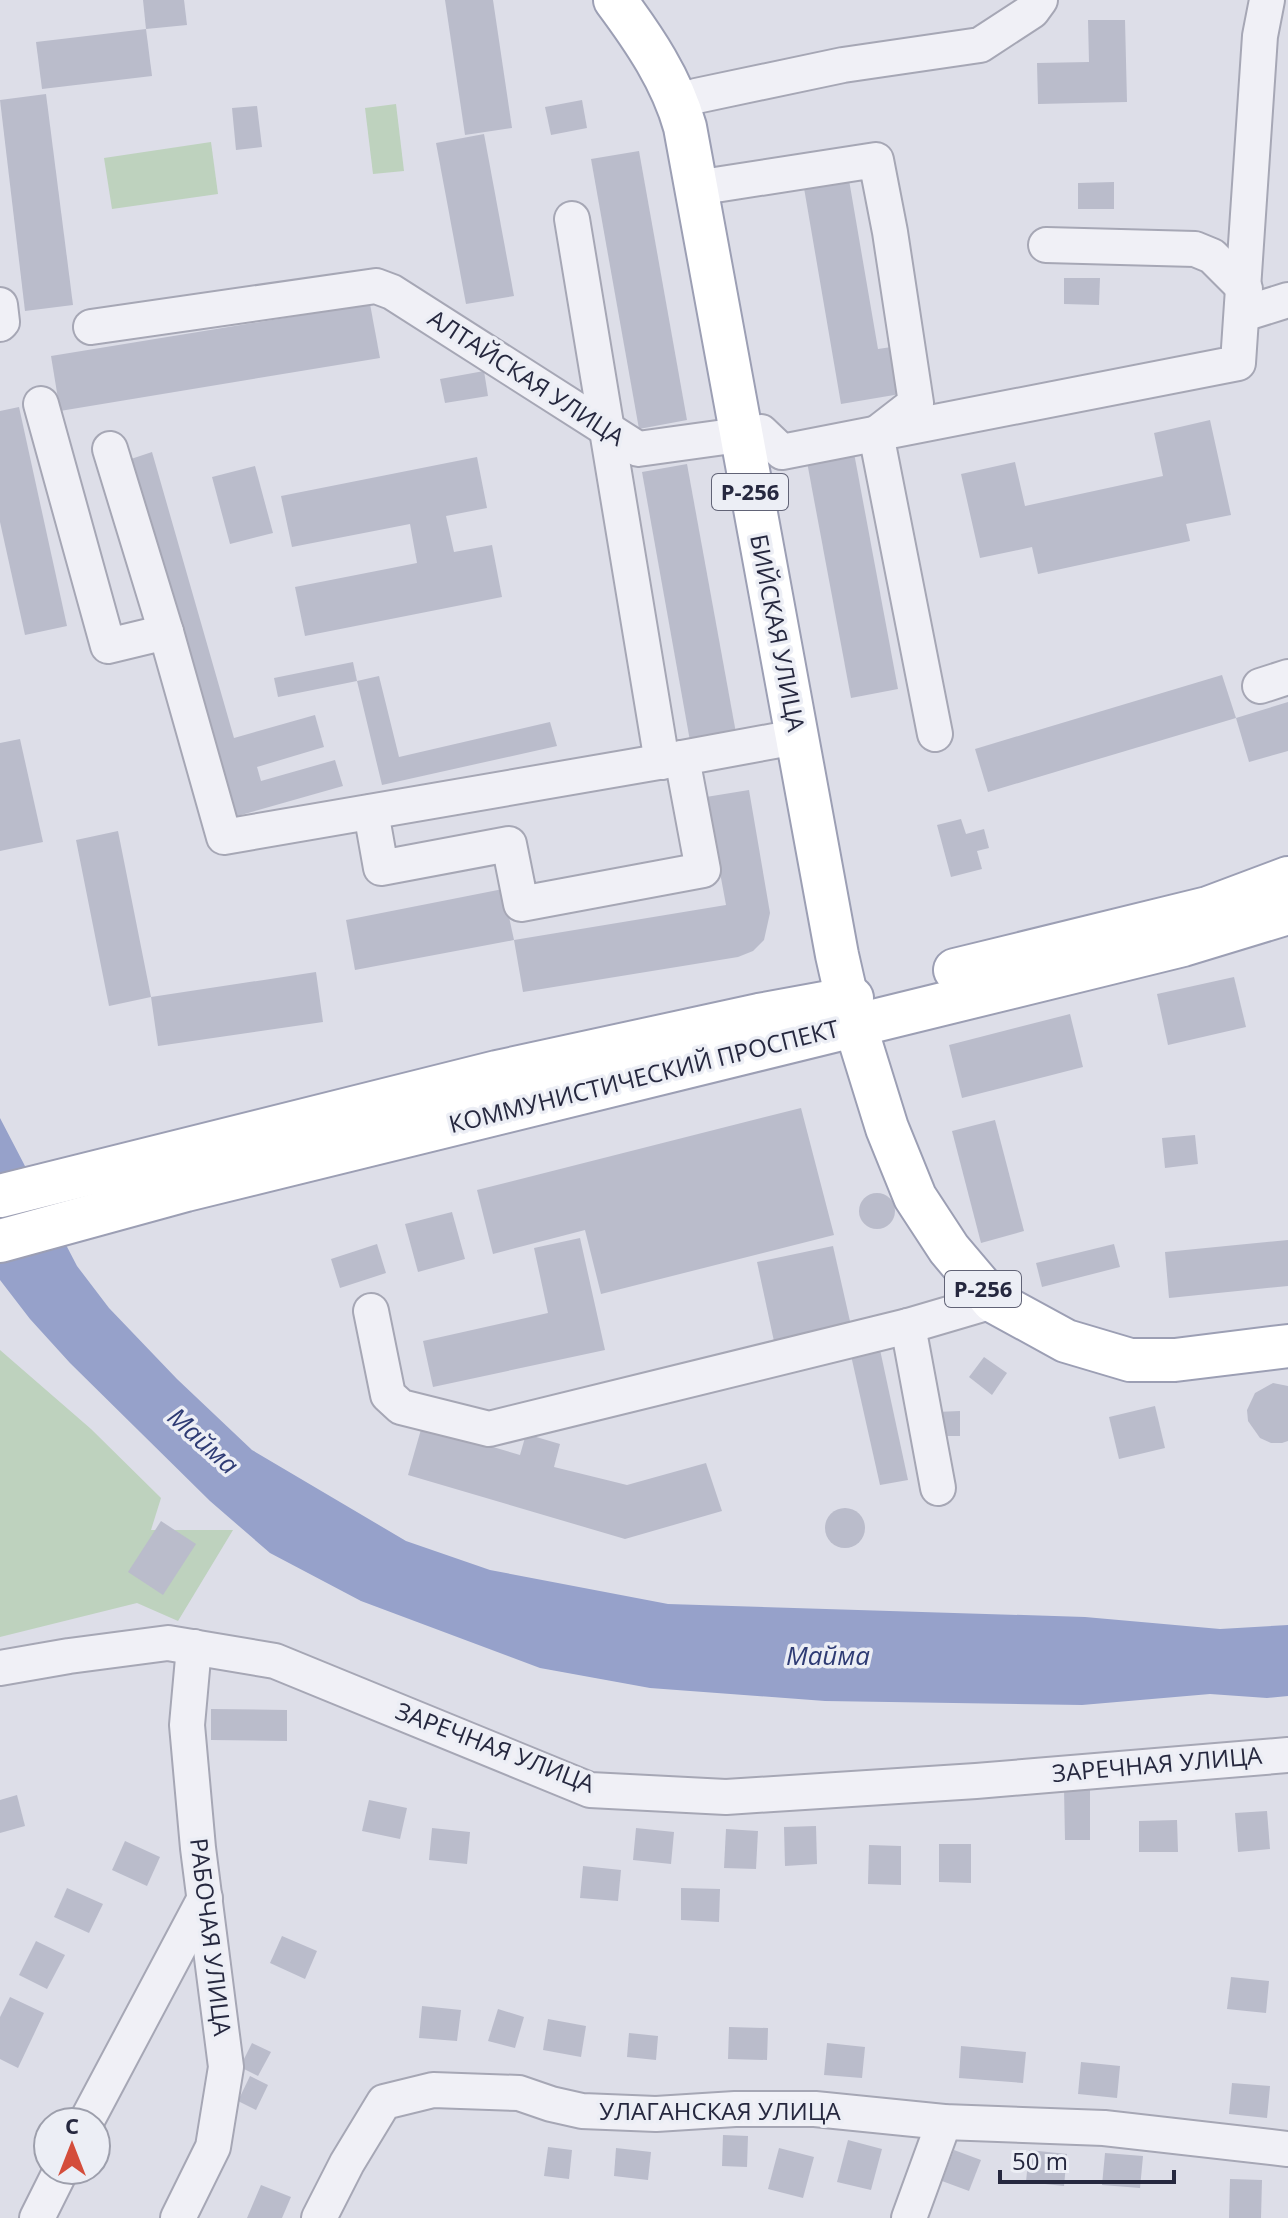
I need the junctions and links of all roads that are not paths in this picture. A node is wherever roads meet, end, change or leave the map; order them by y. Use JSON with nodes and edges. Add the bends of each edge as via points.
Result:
{"nodes":[{"id":1,"x":615,"y":0,"type":"edge"},
{"id":2,"x":638,"y":0,"type":"edge"},
{"id":3,"x":1040,"y":0,"type":"edge"},
{"id":4,"x":1267,"y":0,"type":"edge"},
{"id":5,"x":1274,"y":33,"type":"edge"},
{"id":6,"x":696,"y":96,"type":"junction"},
{"id":7,"x":715,"y":185,"type":"junction"},
{"id":8,"x":572,"y":219,"type":"dead end"},
{"id":9,"x":1046,"y":245,"type":"dead end"},
{"id":10,"x":1288,"y":300,"type":"edge"},
{"id":11,"x":1244,"y":302,"type":"junction"},
{"id":12,"x":0,"y":305,"type":"edge"},
{"id":13,"x":0,"y":324,"type":"edge"},
{"id":14,"x":91,"y":327,"type":"dead end"},
{"id":15,"x":41,"y":404,"type":"dead end"},
{"id":16,"x":607,"y":429,"type":"junction"},
{"id":17,"x":750,"y":433,"type":"junction"},
{"id":18,"x":876,"y":434,"type":"junction"},
{"id":19,"x":110,"y":449,"type":"dead end"},
{"id":20,"x":166,"y":632,"type":"junction"},
{"id":21,"x":935,"y":734,"type":"dead end"},
{"id":22,"x":796,"y":737,"type":"junction"},
{"id":23,"x":672,"y":760,"type":"junction"},
{"id":24,"x":371,"y":812,"type":"junction"},
{"id":25,"x":1288,"y":878,"type":"edge"},
{"id":26,"x":1288,"y":913,"type":"edge"},
{"id":27,"x":860,"y":1009,"type":"junction"},
{"id":28,"x":0,"y":1196,"type":"edge"},
{"id":29,"x":0,"y":1241,"type":"edge"},
{"id":30,"x":993,"y":1301,"type":"junction"},
{"id":31,"x":371,"y":1311,"type":"dead end"},
{"id":32,"x":908,"y":1326,"type":"junction"},
{"id":33,"x":1288,"y":1329,"type":"edge"},
{"id":34,"x":1288,"y":1346,"type":"edge"},
{"id":35,"x":938,"y":1488,"type":"dead end"},
{"id":36,"x":194,"y":1647,"type":"junction"},
{"id":37,"x":0,"y":1668,"type":"edge"},
{"id":38,"x":1288,"y":1755,"type":"edge"},
{"id":39,"x":205,"y":1898,"type":"junction"},
{"id":40,"x":94,"y":2106,"type":"edge"},
{"id":41,"x":944,"y":2122,"type":"junction"},
{"id":42,"x":1288,"y":2149,"type":"edge"},
{"id":43,"x":53,"y":2186,"type":"edge"},
{"id":44,"x":37,"y":2218,"type":"edge"},
{"id":45,"x":178,"y":2218,"type":"edge"},
{"id":46,"x":319,"y":2218,"type":"edge"},
{"id":47,"x":909,"y":2218,"type":"edge"}],
"edges":[{"from":1,"to":17,"type":"main road","name":"БИЙСКАЯ УЛИЦА","number":"Р-256","via":[[678,101]]},
{"from":2,"to":6,"type":"main road","name":"БИЙСКАЯ УЛИЦА","number":"Р-256","via":[[681,62]]},
{"from":3,"to":6,"type":"street","via":[[980,45],[843,65]]},
{"from":4,"to":5,"type":"street"},
{"from":5,"to":11,"type":"street"},
{"from":6,"to":7,"type":"main road","name":"БИЙСКАЯ УЛИЦА","number":"Р-256"},
{"from":7,"to":17,"type":"main road","name":"БИЙСКАЯ УЛИЦА","number":"Р-256"},
{"from":7,"to":18,"type":"street","via":[[876,160],[916,403]]},
{"from":8,"to":16,"type":"street"},
{"from":9,"to":11,"type":"street","via":[[1195,249],[1212,256]]},
{"from":10,"to":11,"type":"street"},
{"from":11,"to":18,"type":"street","via":[[1238,363]]},
{"from":12,"to":13,"type":"street"},
{"from":14,"to":16,"type":"street","name":"АЛТАЙСКАЯ УЛИЦА","via":[[376,286]]},
{"from":15,"to":20,"type":"street","via":[[108,646]]},
{"from":16,"to":17,"type":"street","name":"АЛТАЙСКАЯ УЛИЦА","via":[[638,449]]},
{"from":16,"to":23,"type":"street"},
{"from":17,"to":18,"type":"street","via":[[782,452]]},
{"from":17,"to":22,"type":"main road","name":"БИЙСКАЯ УЛИЦА","number":"Р-256"},
{"from":17,"to":27,"type":"main road","name":"БИЙСКАЯ УЛИЦА","number":"Р-256","via":[[820,762]]},
{"from":18,"to":21,"type":"street"},
{"from":19,"to":20,"type":"street"},
{"from":20,"to":24,"type":"street","via":[[224,837]]},
{"from":22,"to":23,"type":"street"},
{"from":22,"to":27,"type":"main road","name":"БИЙСКАЯ УЛИЦА","number":"Р-256"},
{"from":23,"to":24,"type":"street"},
{"from":23,"to":24,"type":"street","via":[[703,870],[521,904],[509,844],[381,868]]},
{"from":25,"to":27,"type":"main road","name":"КОММУНИСТИЧЕСКИЙ ПРОСПЕКТ","via":[[1208,908]]},
{"from":26,"to":27,"type":"main road","name":"КОММУНИСТИЧЕСКИЙ ПРОСПЕКТ","via":[[1183,945]]},
{"from":27,"to":28,"type":"main road","name":"КОММУНИСТИЧЕСКИЙ ПРОСПЕКТ","via":[[759,1015],[497,1072]]},
{"from":27,"to":29,"type":"main road","name":"КОММУНИСТИЧЕСКИЙ ПРОСПЕКТ"},
{"from":27,"to":30,"type":"main road","number":"Р-256","via":[[887,1128],[915,1197]]},
{"from":27,"to":33,"type":"main road","number":"Р-256","via":[[931,1195],[997,1285],[1069,1326],[1124,1343]]},
{"from":30,"to":32,"type":"street"},
{"from":30,"to":34,"type":"main road","number":"Р-256","via":[[1066,1341],[1130,1360]]},
{"from":31,"to":32,"type":"street","via":[[393,1401],[489,1429]]},
{"from":32,"to":35,"type":"street"},
{"from":36,"to":37,"type":"street","name":"ЗАРЕЧНАЯ УЛИЦА","via":[[168,1643]]},
{"from":36,"to":38,"type":"street","name":"ЗАРЕЧНАЯ УЛИЦА","via":[[275,1661],[590,1790],[726,1797]]},
{"from":36,"to":39,"type":"street","name":"РАБОЧАЯ УЛИЦА","via":[[187,1725]]},
{"from":39,"to":40,"type":"street"},
{"from":39,"to":45,"type":"street","name":"РАБОЧАЯ УЛИЦА","via":[[226,2067],[213,2147]]},
{"from":41,"to":42,"type":"street","name":"УЛАГАНСКАЯ УЛИЦА","via":[[1104,2128]]},
{"from":41,"to":46,"type":"street","name":"УЛАГАНСКАЯ УЛИЦА","via":[[815,2109],[582,2111],[519,2093],[433,2090],[384,2102]]},
{"from":41,"to":47,"type":"street"},
{"from":43,"to":44,"type":"street"}]}
